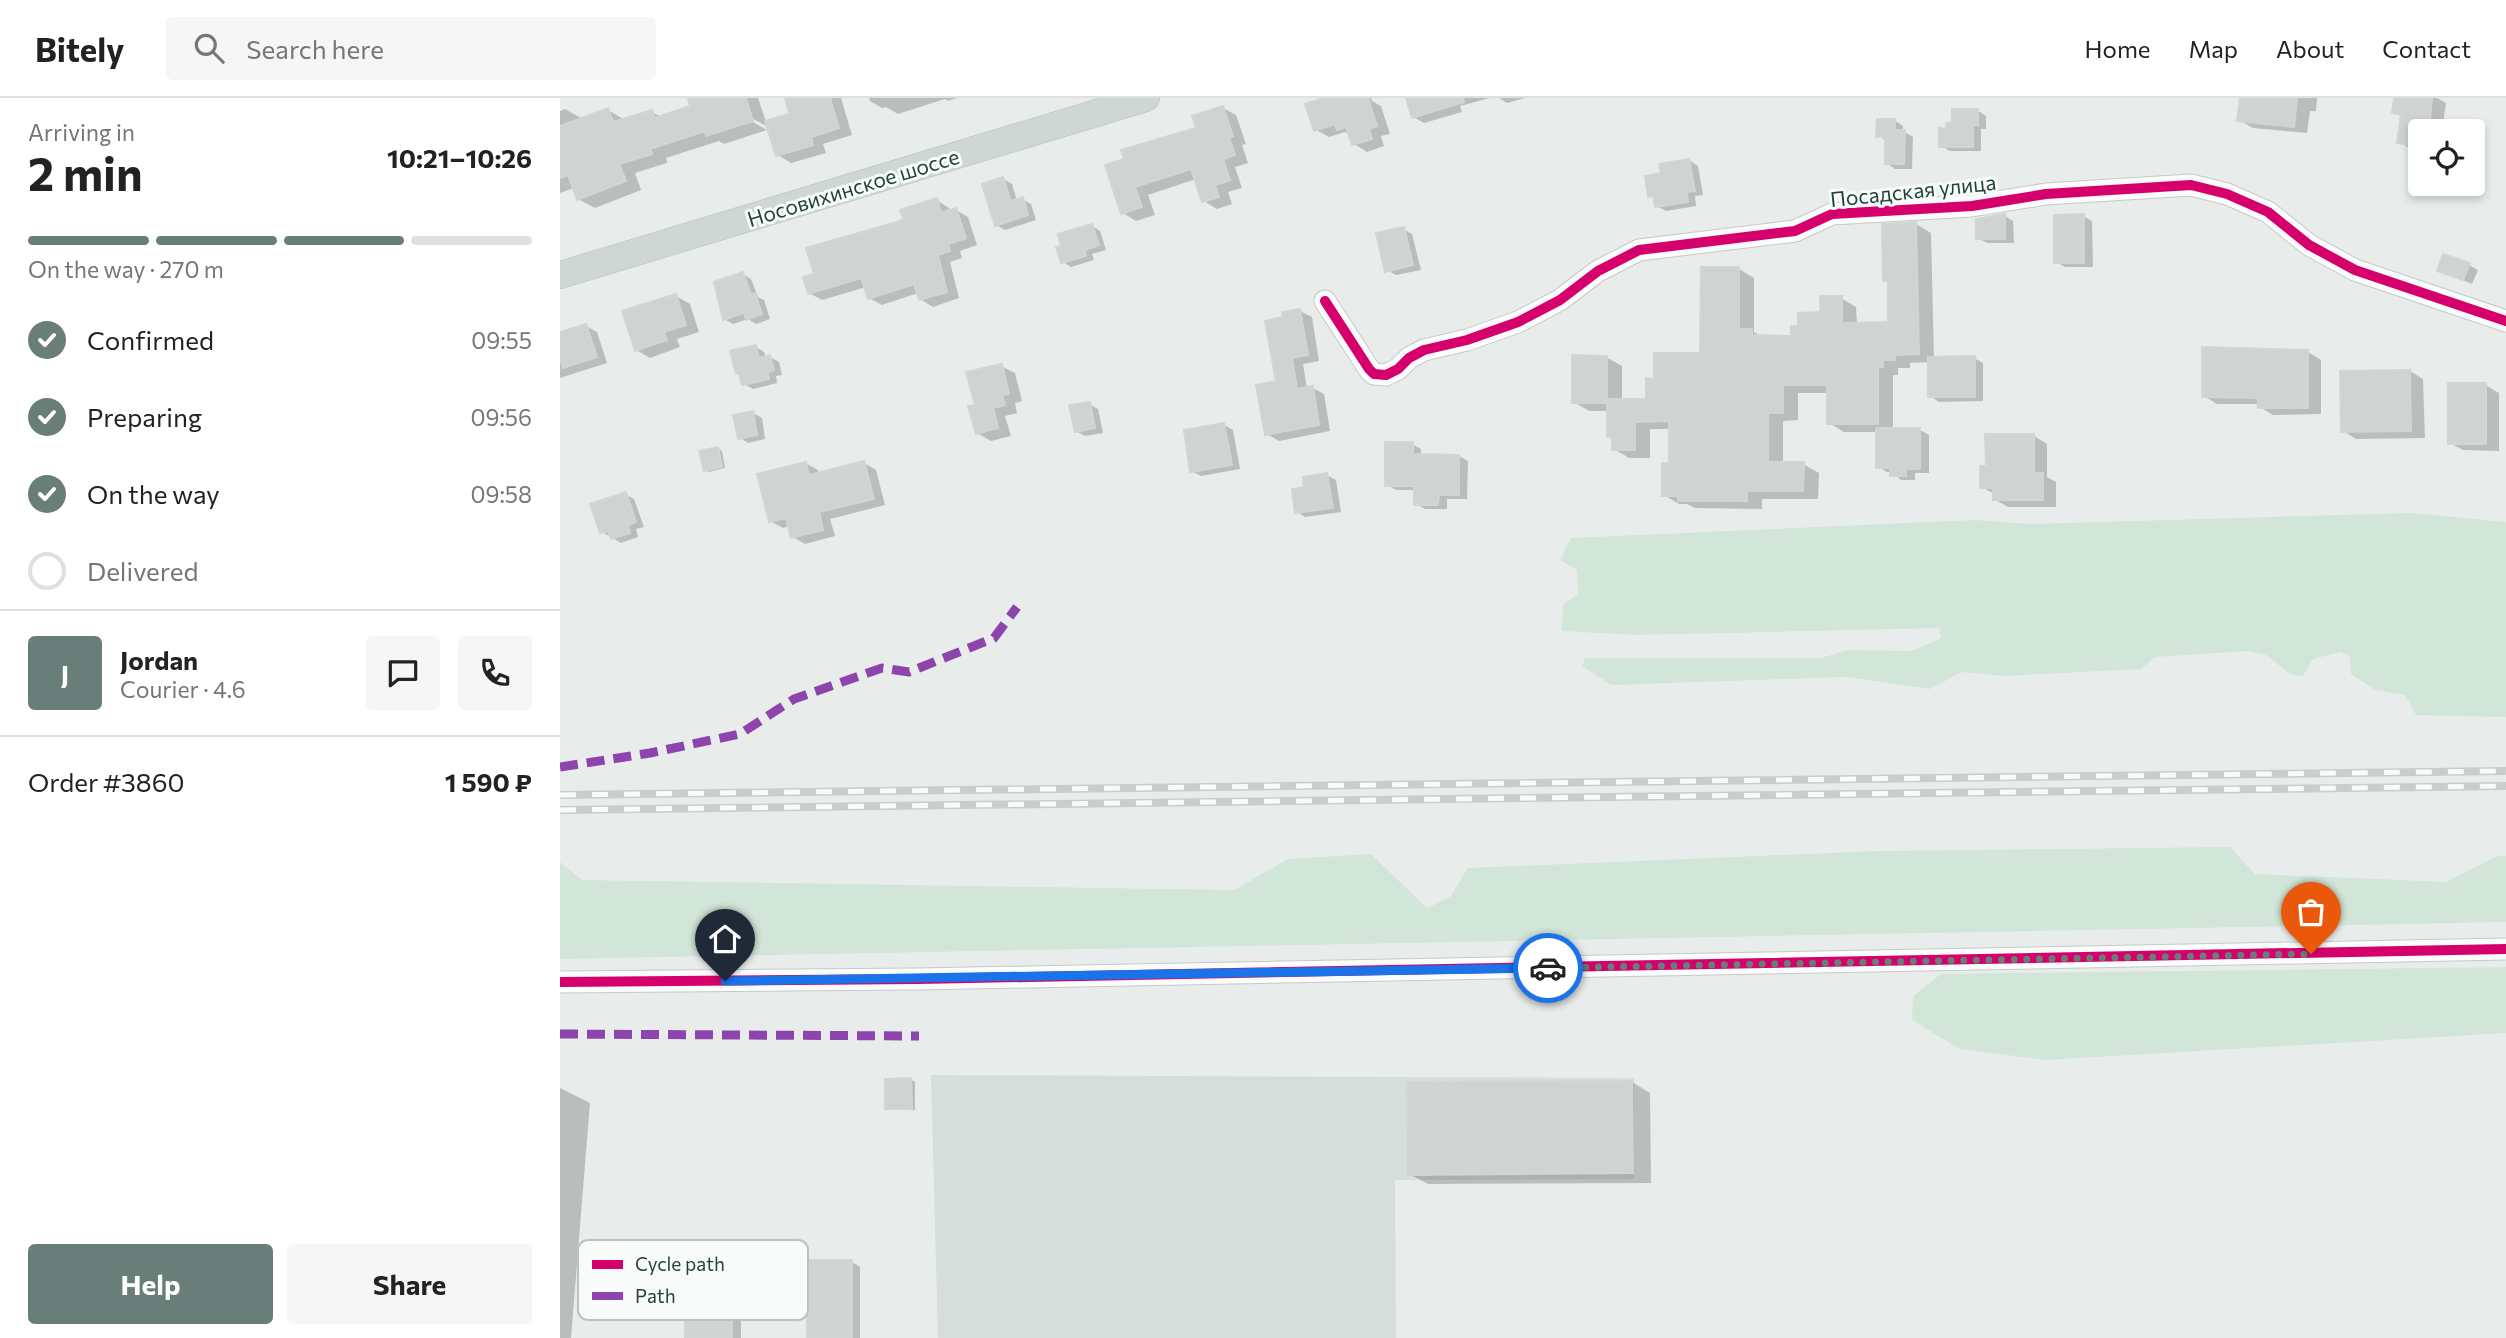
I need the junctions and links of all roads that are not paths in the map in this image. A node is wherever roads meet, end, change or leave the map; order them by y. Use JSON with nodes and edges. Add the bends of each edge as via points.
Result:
{"nodes":[{"id":1,"x":1146,"y":98,"type":"edge"},
{"id":2,"x":560,"y":275,"type":"edge"},
{"id":3,"x":1325,"y":301,"type":"dead end"},
{"id":4,"x":2506,"y":321,"type":"edge"},
{"id":5,"x":2506,"y":949,"type":"edge"},
{"id":6,"x":560,"y":982,"type":"edge"}],
"edges":[{"from":1,"to":2,"type":"main road","name":"Носовихинское шоссе"},
{"from":3,"to":4,"type":"street","name":"Посадская улица","via":[[1369,369],[1380,376],[1423,350],[1518,322],[1639,250],[1795,231],[1832,214],[2191,185],[2268,212],[2309,245],[2355,270]]},
{"from":5,"to":6,"type":"street"}]}
